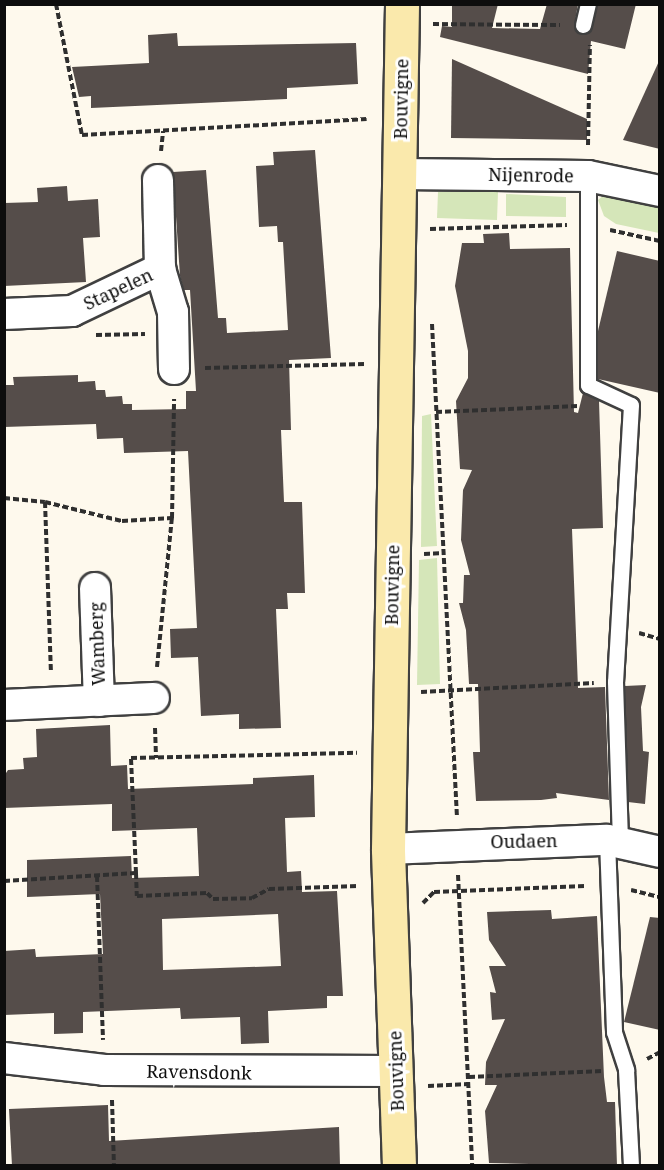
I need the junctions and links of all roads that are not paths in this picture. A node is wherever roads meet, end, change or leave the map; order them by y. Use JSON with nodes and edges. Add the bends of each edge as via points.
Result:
{"nodes":[{"id":1,"x":588,"y":4,"type":"edge"},
{"id":2,"x":402,"y":14,"type":"edge"},
{"id":3,"x":583,"y":25,"type":"road end"},
{"id":4,"x":414,"y":174,"type":"junction"},
{"id":5,"x":588,"y":176,"type":"junction"},
{"id":6,"x":158,"y":180,"type":"dead end"},
{"id":7,"x":660,"y":191,"type":"edge"},
{"id":8,"x":160,"y":269,"type":"junction"},
{"id":9,"x":4,"y":314,"type":"edge"},
{"id":10,"x":174,"y":369,"type":"road end"},
{"id":11,"x":94,"y":588,"type":"dead end"},
{"id":12,"x":154,"y":698,"type":"road end"},
{"id":13,"x":99,"y":701,"type":"junction"},
{"id":14,"x":4,"y":705,"type":"edge"},
{"id":15,"x":614,"y":841,"type":"junction"},
{"id":16,"x":388,"y":849,"type":"junction"},
{"id":17,"x":660,"y":852,"type":"edge"},
{"id":18,"x":4,"y":1058,"type":"edge"},
{"id":19,"x":396,"y":1079,"type":"junction"},
{"id":20,"x":399,"y":1166,"type":"edge"},
{"id":21,"x":631,"y":1166,"type":"edge"}],
"edges":[{"from":1,"to":3,"type":"lane"},
{"from":2,"to":4,"type":"street","name":"Bouvigne","via":[[401,117]]},
{"from":4,"to":5,"type":"street","name":"Nijenrode"},
{"from":4,"to":16,"type":"street","name":"Bouvigne","via":[[397,364]]},
{"from":5,"to":7,"type":"street","name":"Nijenrode"},
{"from":5,"to":15,"type":"lane","via":[[588,385],[631,405],[615,682]]},
{"from":6,"to":8,"type":"street","name":"Stapelen"},
{"from":8,"to":9,"type":"street","name":"Stapelen","via":[[72,311]]},
{"from":8,"to":10,"type":"street","name":"Stapelen","via":[[173,312]]},
{"from":11,"to":13,"type":"street","name":"Wamberg"},
{"from":12,"to":13,"type":"street","name":"Wamberg"},
{"from":13,"to":14,"type":"street","name":"Wamberg"},
{"from":15,"to":16,"type":"street","name":"Oudaen","via":[[457,843]]},
{"from":15,"to":17,"type":"street","name":"Oudaen"},
{"from":15,"to":21,"type":"lane","via":[[609,885],[614,1032],[626,1070]]},
{"from":16,"to":19,"type":"street","name":"Bouvigne"},
{"from":18,"to":19,"type":"street","name":"Ravensdonk","via":[[107,1070]]},
{"from":19,"to":20,"type":"street","name":"Bouvigne"}]}
